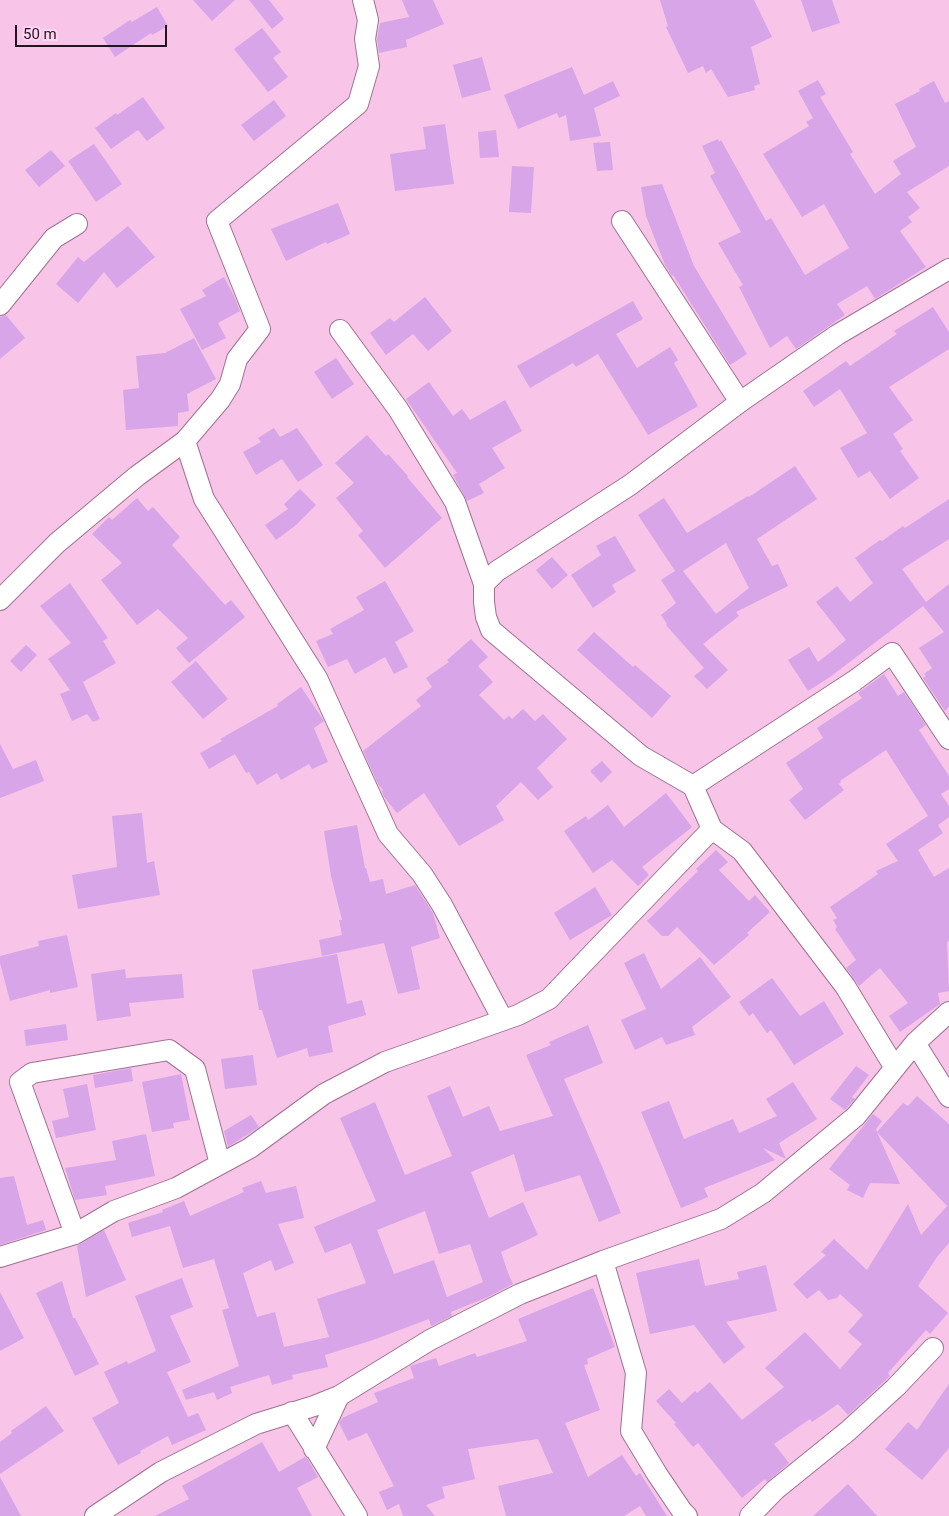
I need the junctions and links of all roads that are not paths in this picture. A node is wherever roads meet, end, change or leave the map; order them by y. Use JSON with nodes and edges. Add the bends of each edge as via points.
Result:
{"nodes":[{"id":1,"x":363,"y":0,"type":"edge"},
{"id":2,"x":622,"y":221,"type":"dead end"},
{"id":3,"x":77,"y":224,"type":"dead end"},
{"id":4,"x":949,"y":269,"type":"edge"},
{"id":5,"x":0,"y":305,"type":"edge"},
{"id":6,"x":340,"y":330,"type":"dead end"},
{"id":7,"x":740,"y":402,"type":"junction"},
{"id":8,"x":185,"y":441,"type":"junction"},
{"id":9,"x":484,"y":584,"type":"junction"},
{"id":10,"x":0,"y":600,"type":"edge"},
{"id":11,"x":949,"y":739,"type":"edge"},
{"id":12,"x":693,"y":786,"type":"junction"},
{"id":13,"x":712,"y":829,"type":"junction"},
{"id":14,"x":949,"y":1012,"type":"edge"},
{"id":15,"x":503,"y":1020,"type":"junction"},
{"id":16,"x":916,"y":1043,"type":"junction"},
{"id":17,"x":895,"y":1068,"type":"junction"},
{"id":18,"x":949,"y":1097,"type":"edge"},
{"id":19,"x":220,"y":1164,"type":"junction"},
{"id":20,"x":75,"y":1234,"type":"junction"},
{"id":21,"x":0,"y":1257,"type":"edge"},
{"id":22,"x":603,"y":1261,"type":"junction"},
{"id":23,"x":933,"y":1348,"type":"dead end"},
{"id":24,"x":339,"y":1396,"type":"junction"},
{"id":25,"x":292,"y":1412,"type":"junction"},
{"id":26,"x":314,"y":1449,"type":"junction"},
{"id":27,"x":95,"y":1516,"type":"edge"},
{"id":28,"x":357,"y":1516,"type":"edge"},
{"id":29,"x":687,"y":1516,"type":"edge"},
{"id":30,"x":750,"y":1516,"type":"edge"}],
"edges":[{"from":1,"to":8,"type":"street","via":[[368,20],[365,39],[369,66],[358,104],[217,221],[260,329],[237,359],[230,384],[220,400]]},
{"from":2,"to":7,"type":"street"},
{"from":3,"to":5,"type":"street","via":[[54,238]]},
{"from":4,"to":7,"type":"street","via":[[837,335]]},
{"from":6,"to":9,"type":"street","via":[[398,409],[455,502]]},
{"from":7,"to":9,"type":"street","via":[[630,485],[497,571]]},
{"from":8,"to":10,"type":"street","via":[[137,476],[57,543]]},
{"from":8,"to":15,"type":"street","via":[[204,499],[317,678],[388,834],[422,874],[442,905]]},
{"from":9,"to":12,"type":"street","via":[[486,617],[492,630],[641,756]]},
{"from":11,"to":12,"type":"street","via":[[892,653]]},
{"from":12,"to":13,"type":"street"},
{"from":13,"to":15,"type":"street","via":[[549,999]]},
{"from":13,"to":17,"type":"street","via":[[742,851],[845,986]]},
{"from":14,"to":16,"type":"street"},
{"from":15,"to":19,"type":"street","via":[[384,1062],[324,1094],[250,1148]]},
{"from":16,"to":17,"type":"street"},
{"from":16,"to":18,"type":"street"},
{"from":17,"to":22,"type":"street","via":[[856,1116],[762,1193],[722,1219]]},
{"from":19,"to":20,"type":"street","via":[[176,1188],[114,1211]]},
{"from":19,"to":20,"type":"street","via":[[195,1069],[169,1050],[32,1073],[20,1082]]},
{"from":20,"to":21,"type":"street"},
{"from":22,"to":24,"type":"street","via":[[512,1298],[430,1340]]},
{"from":22,"to":29,"type":"street","via":[[636,1373],[631,1431]]},
{"from":23,"to":30,"type":"street","via":[[896,1387],[775,1490]]},
{"from":24,"to":25,"type":"street"},
{"from":24,"to":26,"type":"street"},
{"from":25,"to":26,"type":"street"},
{"from":25,"to":27,"type":"street","via":[[256,1424],[161,1472]]},
{"from":26,"to":28,"type":"street"}]}
